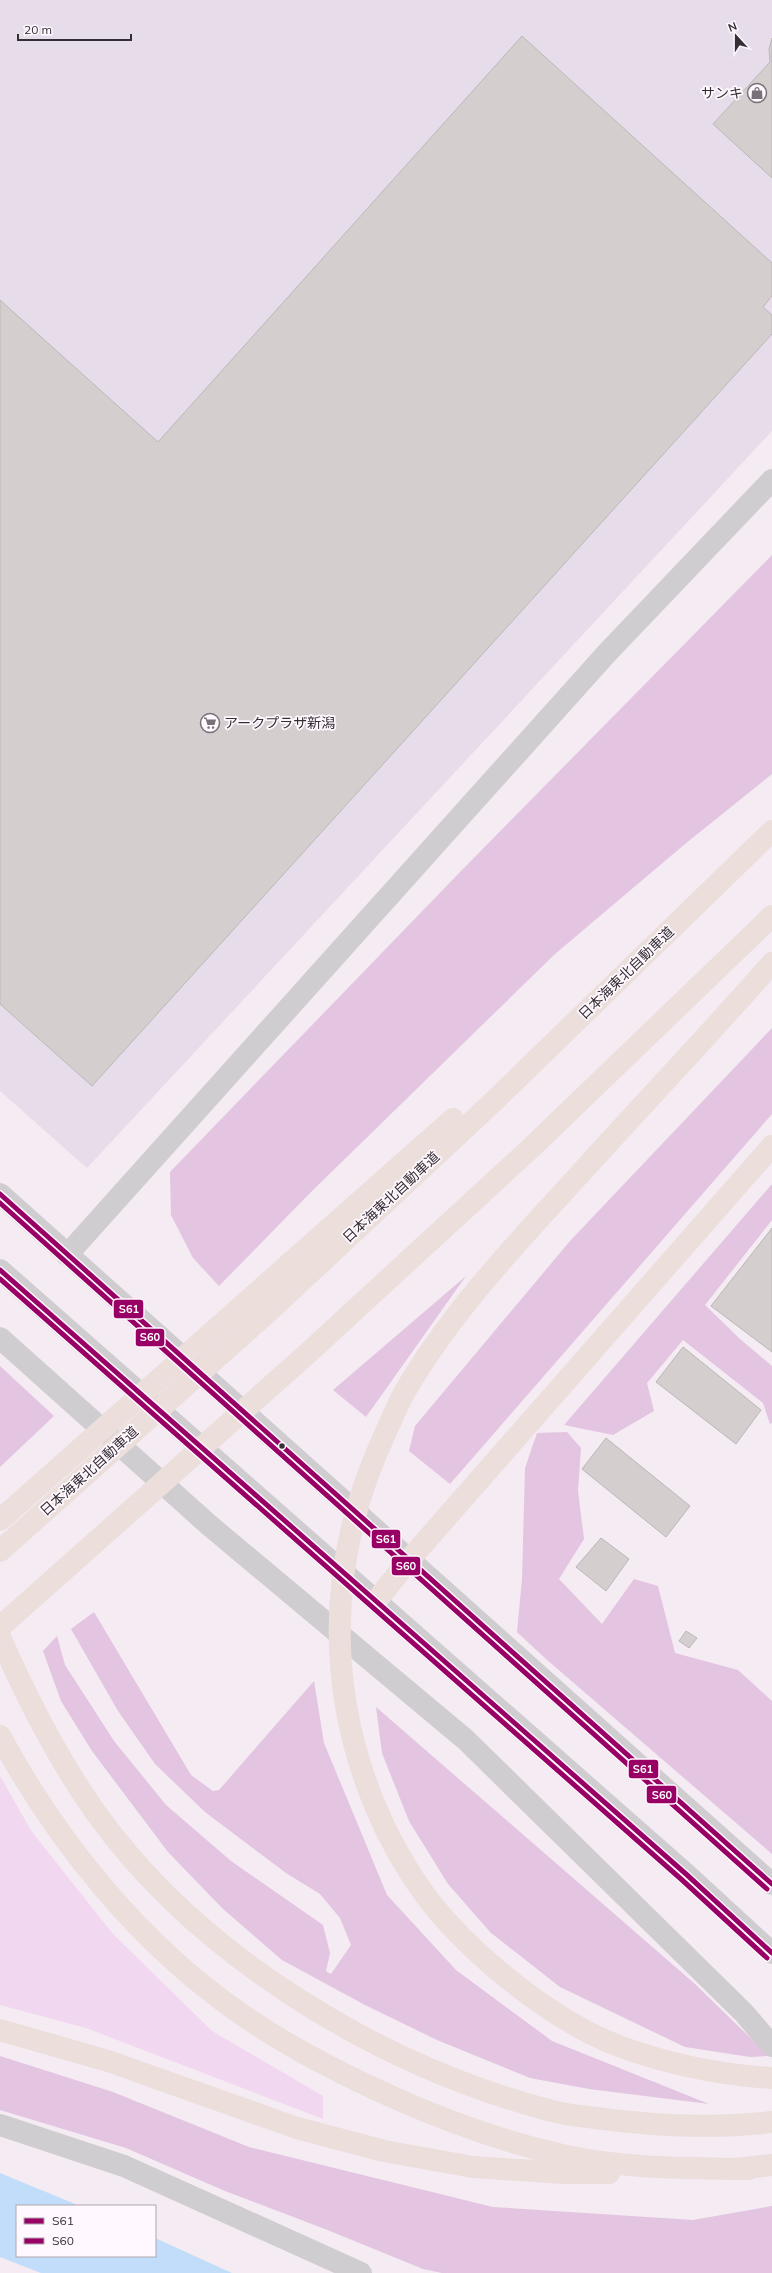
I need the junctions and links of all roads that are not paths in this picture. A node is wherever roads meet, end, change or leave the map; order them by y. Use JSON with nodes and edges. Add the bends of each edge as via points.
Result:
{"nodes":[{"id":1,"x":772,"y":480,"type":"edge"},
{"id":2,"x":772,"y":831,"type":"edge"},
{"id":3,"x":701,"y":901,"type":"junction"},
{"id":4,"x":772,"y":916,"type":"edge"},
{"id":5,"x":772,"y":963,"type":"edge"},
{"id":6,"x":772,"y":1146,"type":"edge"},
{"id":7,"x":0,"y":1194,"type":"edge"},
{"id":8,"x":67,"y":1255,"type":"junction"},
{"id":9,"x":0,"y":1270,"type":"edge"},
{"id":10,"x":0,"y":1338,"type":"edge"},
{"id":11,"x":0,"y":1520,"type":"edge"},
{"id":12,"x":0,"y":1550,"type":"edge"},
{"id":13,"x":409,"y":1560,"type":"junction"},
{"id":14,"x":376,"y":1601,"type":"junction"},
{"id":15,"x":0,"y":1627,"type":"edge"},
{"id":16,"x":0,"y":1637,"type":"edge"},
{"id":17,"x":0,"y":1736,"type":"edge"},
{"id":18,"x":772,"y":1884,"type":"edge"},
{"id":19,"x":772,"y":1953,"type":"edge"},
{"id":20,"x":0,"y":2030,"type":"edge"},
{"id":21,"x":772,"y":2046,"type":"edge"},
{"id":22,"x":772,"y":2078,"type":"edge"},
{"id":23,"x":772,"y":2122,"type":"edge"},
{"id":24,"x":0,"y":2125,"type":"edge"},
{"id":25,"x":772,"y":2166,"type":"edge"},
{"id":26,"x":749,"y":2168,"type":"junction"},
{"id":27,"x":361,"y":2273,"type":"edge"}],
"edges":[{"from":1,"to":8,"type":"street","via":[[607,653]]},
{"from":2,"to":3,"type":"highway","name":"日本海東北自動車道"},
{"from":3,"to":11,"type":"highway"},
{"from":3,"to":12,"type":"highway","name":"日本海東北自動車道","via":[[498,1097],[267,1313]]},
{"from":4,"to":15,"type":"highway","via":[[532,1147],[307,1354]]},
{"from":5,"to":22,"type":"highway","via":[[512,1248],[452,1321],[403,1394],[374,1457],[351,1526],[339,1597],[339,1667],[352,1740],[375,1806],[407,1871],[449,1926],[504,1976],[559,2016],[621,2047],[684,2067]]},
{"from":6,"to":13,"type":"highway"},
{"from":7,"to":8,"type":"street"},
{"from":8,"to":13,"type":"street"},
{"from":9,"to":14,"type":"street"},
{"from":10,"to":21,"type":"street","via":[[209,1525],[466,1740],[744,2013]]},
{"from":13,"to":14,"type":"highway"},
{"from":13,"to":18,"type":"street"},
{"from":14,"to":19,"type":"street"},
{"from":16,"to":23,"type":"highway","via":[[32,1709],[63,1765],[97,1815],[137,1863],[184,1911],[235,1955],[292,1995],[351,2031],[416,2062],[482,2090],[555,2112],[630,2123],[688,2126]]},
{"from":17,"to":26,"type":"highway","via":[[30,1790],[65,1840],[105,1889],[146,1933],[191,1975],[240,2013],[298,2050],[433,2115],[497,2138],[564,2155],[629,2165]]},
{"from":20,"to":26,"type":"highway","via":[[108,2061],[297,2128],[384,2151],[473,2167],[564,2173],[660,2174]]},
{"from":24,"to":27,"type":"street","via":[[124,2166]]},
{"from":25,"to":26,"type":"highway"}]}
